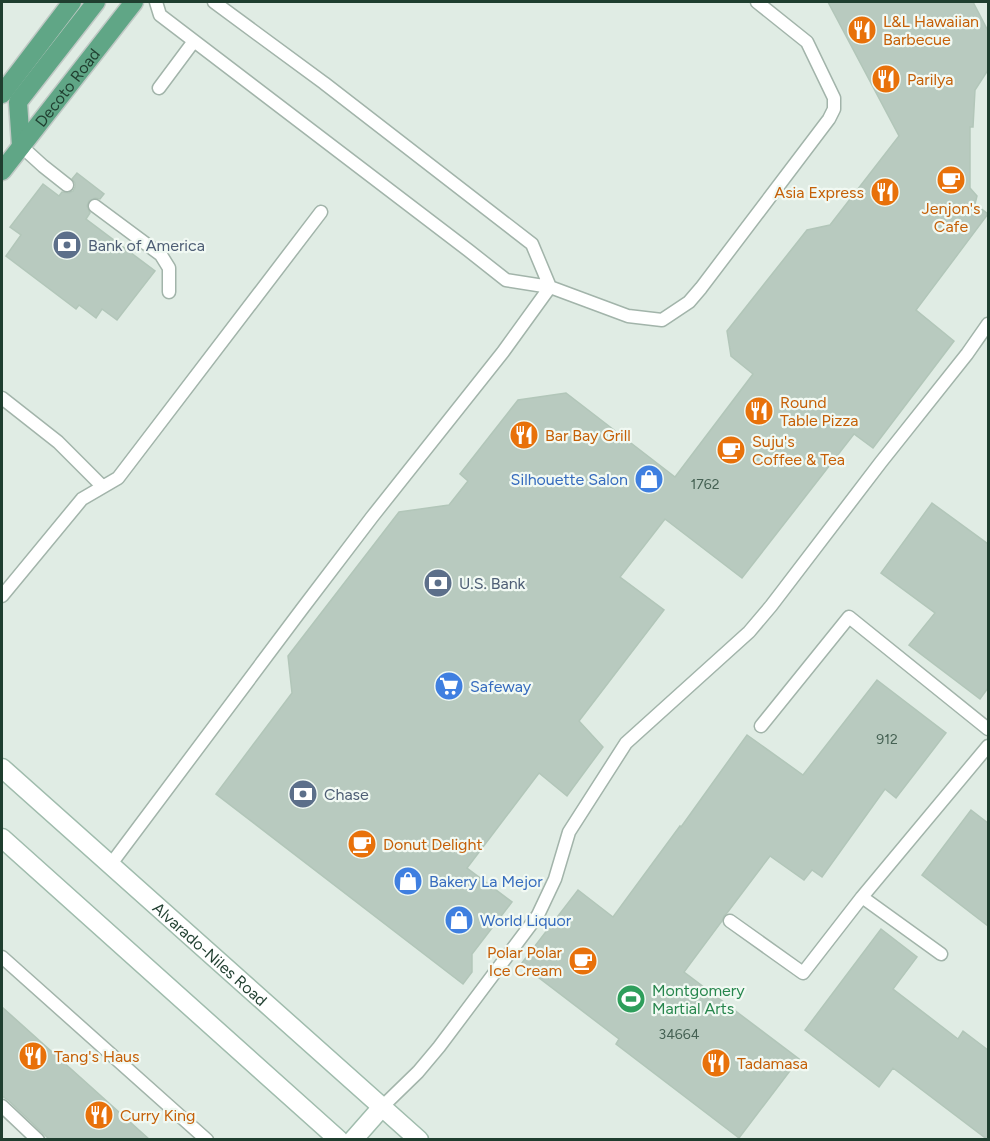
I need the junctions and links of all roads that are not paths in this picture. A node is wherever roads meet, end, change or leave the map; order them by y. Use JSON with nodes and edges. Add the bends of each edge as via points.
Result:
{"nodes":[{"id":1,"x":72,"y":2,"type":"edge"},
{"id":2,"x":96,"y":2,"type":"edge"},
{"id":3,"x":134,"y":2,"type":"edge"},
{"id":4,"x":156,"y":2,"type":"edge"},
{"id":5,"x":214,"y":2,"type":"edge"},
{"id":6,"x":756,"y":2,"type":"edge"},
{"id":7,"x":194,"y":41,"type":"junction"},
{"id":8,"x":159,"y":88,"type":"dead end"},
{"id":9,"x":2,"y":94,"type":"edge"},
{"id":10,"x":21,"y":146,"type":"junction"},
{"id":11,"x":2,"y":171,"type":"edge"},
{"id":12,"x":67,"y":185,"type":"dead end"},
{"id":13,"x":95,"y":206,"type":"dead end"},
{"id":14,"x":321,"y":212,"type":"dead end"},
{"id":15,"x":550,"y":287,"type":"junction"},
{"id":16,"x":169,"y":292,"type":"dead end"},
{"id":17,"x":988,"y":324,"type":"edge"},
{"id":18,"x":2,"y":398,"type":"edge"},
{"id":19,"x":102,"y":486,"type":"junction"},
{"id":20,"x":2,"y":596,"type":"edge"},
{"id":21,"x":761,"y":726,"type":"dead end"},
{"id":22,"x":988,"y":729,"type":"edge"},
{"id":23,"x":988,"y":746,"type":"edge"},
{"id":24,"x":984,"y":760,"type":"edge"},
{"id":25,"x":2,"y":768,"type":"edge"},
{"id":26,"x":2,"y":838,"type":"edge"},
{"id":27,"x":111,"y":864,"type":"junction"},
{"id":28,"x":862,"y":897,"type":"junction"},
{"id":29,"x":730,"y":921,"type":"dead end"},
{"id":30,"x":940,"y":954,"type":"dead end"},
{"id":31,"x":2,"y":957,"type":"edge"},
{"id":32,"x":2,"y":1106,"type":"edge"},
{"id":33,"x":382,"y":1107,"type":"junction"},
{"id":34,"x":38,"y":1140,"type":"edge"},
{"id":35,"x":207,"y":1140,"type":"edge"},
{"id":36,"x":339,"y":1140,"type":"edge"},
{"id":37,"x":353,"y":1140,"type":"edge"},
{"id":38,"x":418,"y":1140,"type":"edge"}],
"edges":[{"from":1,"to":9,"type":"main road"},
{"from":2,"to":10,"type":"main road","via":[[18,102]]},
{"from":3,"to":10,"type":"main road","name":"Decoto Road"},
{"from":4,"to":7,"type":"lane","via":[[160,15]]},
{"from":5,"to":15,"type":"lane","via":[[532,244]]},
{"from":6,"to":15,"type":"lane","via":[[807,42],[834,98],[829,119],[695,295],[662,320],[628,316]]},
{"from":7,"to":8,"type":"lane"},
{"from":7,"to":15,"type":"lane","via":[[506,280]]},
{"from":10,"to":11,"type":"main road","name":"Decoto Road"},
{"from":10,"to":12,"type":"lane"},
{"from":13,"to":16,"type":"lane","via":[[161,255],[169,268]]},
{"from":14,"to":19,"type":"lane","via":[[118,478]]},
{"from":15,"to":27,"type":"lane"},
{"from":17,"to":33,"type":"lane","via":[[756,624],[626,743],[569,832],[555,879],[538,915],[432,1055]]},
{"from":18,"to":19,"type":"lane","via":[[58,442]]},
{"from":19,"to":20,"type":"lane","via":[[82,499]]},
{"from":21,"to":22,"type":"lane","via":[[849,616]]},
{"from":23,"to":24,"type":"lane"},
{"from":24,"to":28,"type":"lane"},
{"from":25,"to":27,"type":"main road","name":"Alvarado-Niles Road"},
{"from":26,"to":36,"type":"main road"},
{"from":27,"to":33,"type":"main road","name":"Alvarado-Niles Road"},
{"from":28,"to":29,"type":"lane","via":[[803,973]]},
{"from":28,"to":30,"type":"lane"},
{"from":31,"to":35,"type":"lane"},
{"from":32,"to":34,"type":"lane"},
{"from":33,"to":37,"type":"main road"},
{"from":33,"to":38,"type":"main road","name":"Alvarado-Niles Road"}]}
